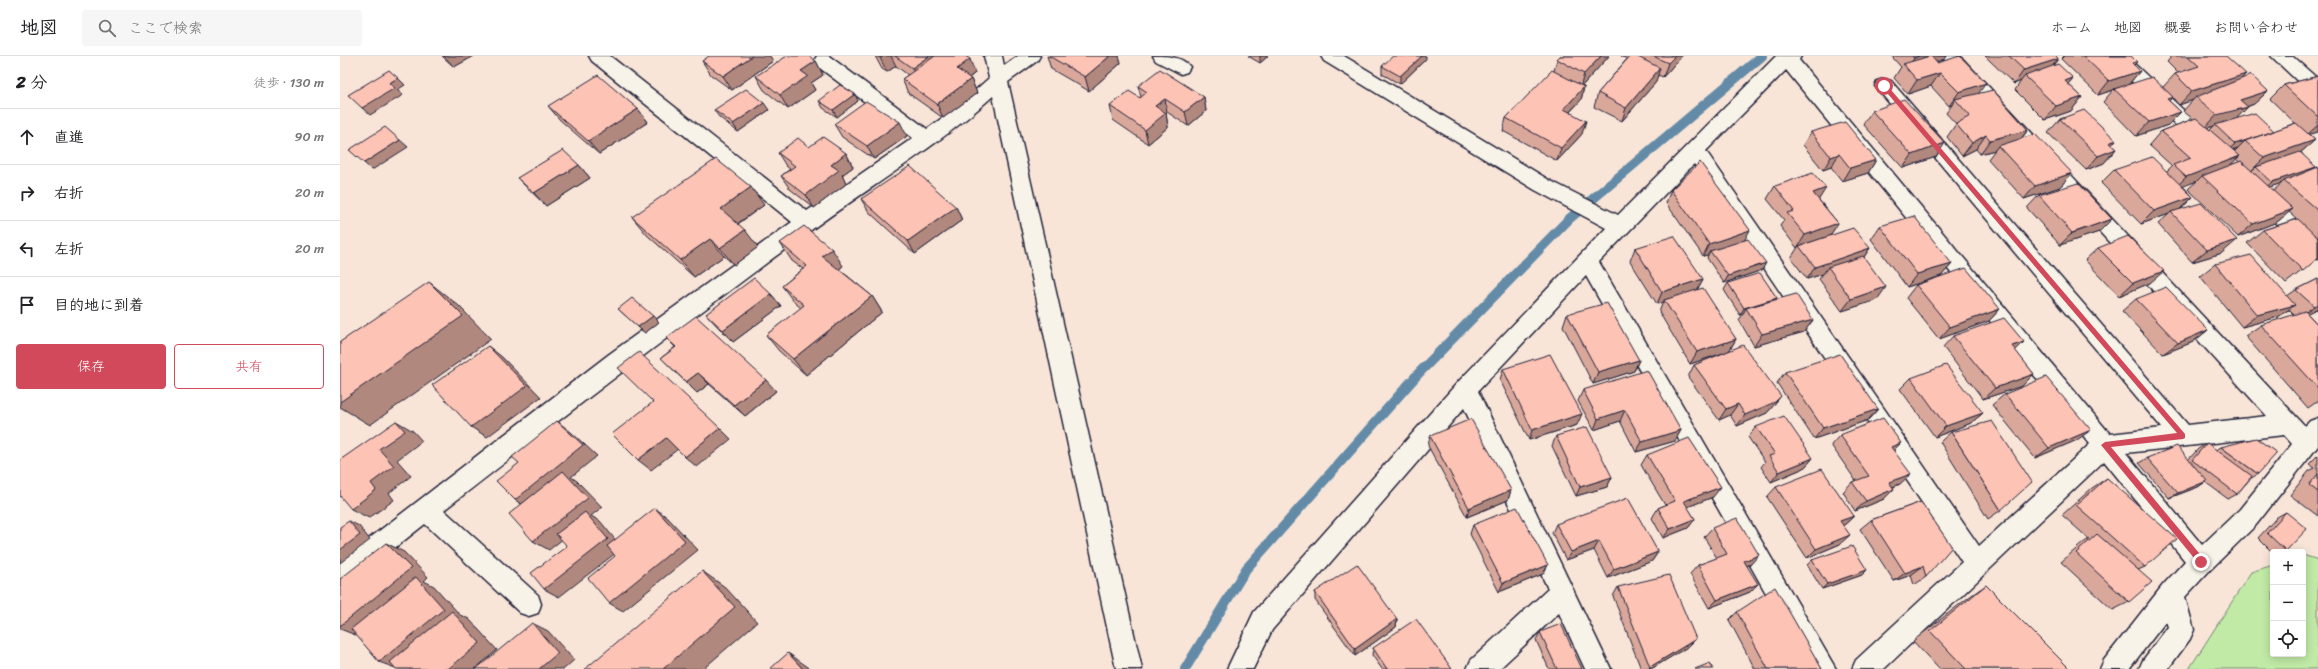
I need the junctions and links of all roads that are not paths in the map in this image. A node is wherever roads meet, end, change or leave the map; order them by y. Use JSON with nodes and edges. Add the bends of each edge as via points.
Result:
{"nodes":[{"id":1,"x":598,"y":56,"type":"edge"},
{"id":2,"x":993,"y":56,"type":"edge"},
{"id":3,"x":1031,"y":56,"type":"edge"},
{"id":4,"x":1162,"y":56,"type":"edge"},
{"id":5,"x":1330,"y":56,"type":"edge"},
{"id":6,"x":1949,"y":56,"type":"edge"},
{"id":7,"x":2115,"y":56,"type":"edge"},
{"id":8,"x":2280,"y":56,"type":"edge"},
{"id":9,"x":1788,"y":57,"type":"edge"},
{"id":10,"x":823,"y":61,"type":"dead end"},
{"id":11,"x":1181,"y":67,"type":"dead end"},
{"id":12,"x":998,"y":80,"type":"junction"},
{"id":13,"x":1884,"y":86,"type":"dead end"},
{"id":14,"x":2318,"y":89,"type":"edge"},
{"id":15,"x":927,"y":139,"type":"junction"},
{"id":16,"x":1696,"y":151,"type":"junction"},
{"id":17,"x":2216,"y":153,"type":"edge"},
{"id":18,"x":2250,"y":186,"type":"edge"},
{"id":19,"x":807,"y":222,"type":"junction"},
{"id":20,"x":1620,"y":226,"type":"junction"},
{"id":21,"x":2318,"y":251,"type":"edge"},
{"id":22,"x":1588,"y":261,"type":"junction"},
{"id":23,"x":1466,"y":389,"type":"junction"},
{"id":24,"x":2288,"y":424,"type":"junction"},
{"id":25,"x":2183,"y":436,"type":"junction"},
{"id":26,"x":2312,"y":436,"type":"edge"},
{"id":27,"x":2105,"y":445,"type":"junction"},
{"id":28,"x":428,"y":510,"type":"junction"},
{"id":29,"x":2201,"y":562,"type":"junction"},
{"id":30,"x":1977,"y":564,"type":"junction"},
{"id":31,"x":340,"y":576,"type":"edge"},
{"id":32,"x":1562,"y":593,"type":"junction"},
{"id":33,"x":2172,"y":594,"type":"junction"},
{"id":34,"x":529,"y":604,"type":"dead end"},
{"id":35,"x":1129,"y":669,"type":"edge"},
{"id":36,"x":1240,"y":669,"type":"edge"},
{"id":37,"x":1480,"y":669,"type":"edge"},
{"id":38,"x":1598,"y":669,"type":"edge"},
{"id":39,"x":1823,"y":669,"type":"edge"},
{"id":40,"x":1866,"y":669,"type":"edge"},
{"id":41,"x":2113,"y":669,"type":"edge"},
{"id":42,"x":2152,"y":669,"type":"edge"}],
"edges":[{"from":1,"to":19,"type":"street"},
{"from":2,"to":12,"type":"street"},
{"from":3,"to":12,"type":"street"},
{"from":4,"to":11,"type":"street"},
{"from":5,"to":20,"type":"street","via":[[1542,185]]},
{"from":6,"to":24,"type":"street"},
{"from":7,"to":17,"type":"street"},
{"from":8,"to":14,"type":"street"},
{"from":9,"to":16,"type":"street"},
{"from":9,"to":27,"type":"street"},
{"from":10,"to":15,"type":"street"},
{"from":12,"to":15,"type":"street","via":[[959,116]]},
{"from":12,"to":35,"type":"street"},
{"from":13,"to":25,"type":"street"},
{"from":15,"to":19,"type":"street"},
{"from":16,"to":20,"type":"street"},
{"from":16,"to":30,"type":"street"},
{"from":18,"to":21,"type":"street"},
{"from":19,"to":28,"type":"street","via":[[616,362]]},
{"from":20,"to":22,"type":"street"},
{"from":22,"to":23,"type":"street"},
{"from":22,"to":39,"type":"street"},
{"from":23,"to":32,"type":"street"},
{"from":23,"to":36,"type":"street","via":[[1263,621]]},
{"from":24,"to":25,"type":"street"},
{"from":24,"to":26,"type":"street"},
{"from":25,"to":27,"type":"street"},
{"from":26,"to":29,"type":"street","via":[[2248,517]]},
{"from":27,"to":29,"type":"street"},
{"from":27,"to":30,"type":"street"},
{"from":28,"to":31,"type":"street"},
{"from":28,"to":34,"type":"street"},
{"from":29,"to":33,"type":"street"},
{"from":30,"to":40,"type":"street"},
{"from":32,"to":37,"type":"street"},
{"from":32,"to":38,"type":"street"},
{"from":33,"to":41,"type":"street"},
{"from":33,"to":42,"type":"street","via":[[2181,630]]}]}
